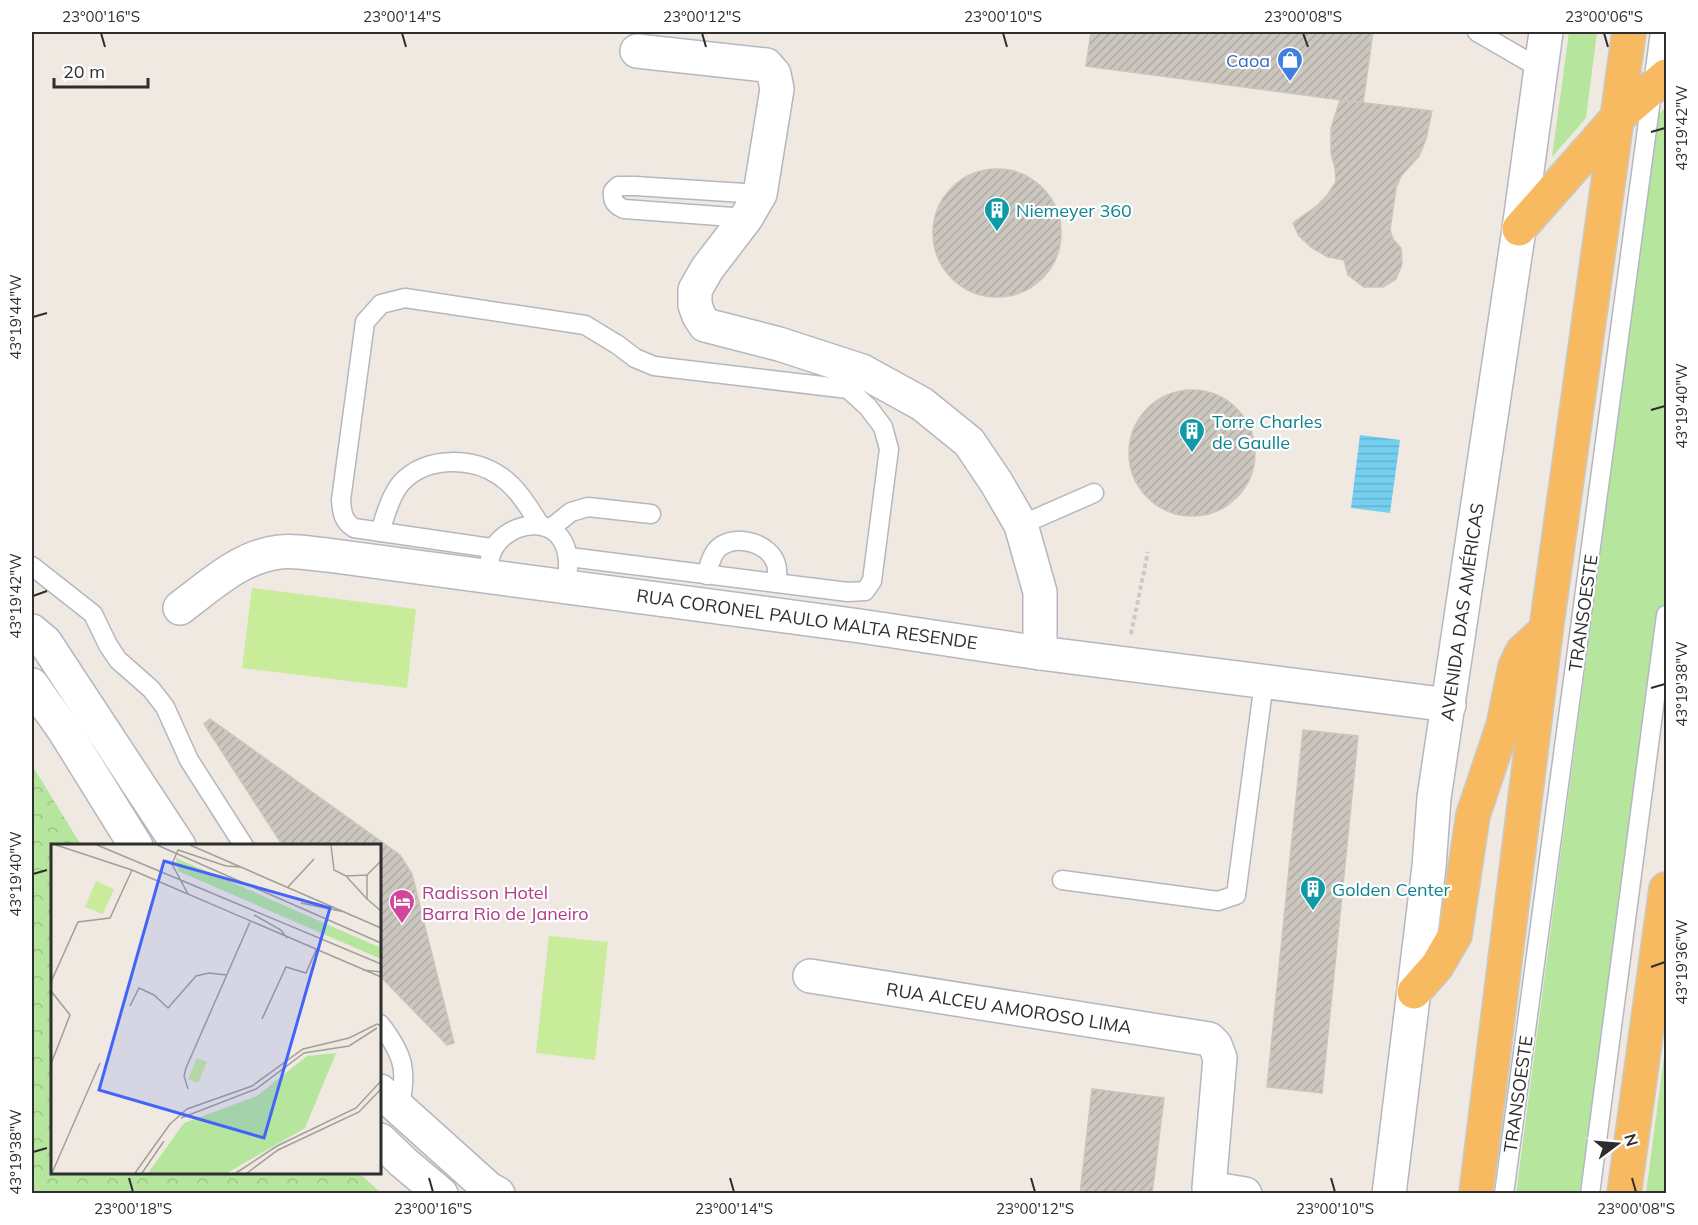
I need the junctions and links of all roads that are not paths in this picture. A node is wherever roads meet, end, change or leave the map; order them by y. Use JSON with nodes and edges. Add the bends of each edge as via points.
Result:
{"nodes":[{"id":1,"x":1477,"y":32,"type":"edge"},
{"id":2,"x":1546,"y":32,"type":"edge"},
{"id":3,"x":1629,"y":32,"type":"edge"},
{"id":4,"x":1660,"y":32,"type":"edge"},
{"id":5,"x":637,"y":51,"type":"dead end"},
{"id":6,"x":1541,"y":69,"type":"junction"},
{"id":7,"x":1660,"y":81,"type":"edge"},
{"id":8,"x":1616,"y":119,"type":"junction"},
{"id":9,"x":753,"y":206,"type":"junction"},
{"id":10,"x":1519,"y":229,"type":"junction"},
{"id":11,"x":1094,"y":493,"type":"dead end"},
{"id":12,"x":651,"y":514,"type":"dead end"},
{"id":13,"x":1021,"y":525,"type":"junction"},
{"id":14,"x":546,"y":527,"type":"junction"},
{"id":15,"x":380,"y":532,"type":"junction"},
{"id":16,"x":489,"y":562,"type":"junction"},
{"id":17,"x":32,"y":566,"type":"edge"},
{"id":18,"x":568,"y":572,"type":"junction"},
{"id":19,"x":707,"y":575,"type":"junction"},
{"id":20,"x":777,"y":583,"type":"junction"},
{"id":21,"x":180,"y":608,"type":"dead end"},
{"id":22,"x":1666,"y":615,"type":"edge"},
{"id":23,"x":1546,"y":630,"type":"junction"},
{"id":24,"x":32,"y":631,"type":"edge"},
{"id":25,"x":1040,"y":653,"type":"junction"},
{"id":26,"x":1264,"y":682,"type":"junction"},
{"id":27,"x":32,"y":685,"type":"edge"},
{"id":28,"x":1449,"y":705,"type":"junction"},
{"id":29,"x":135,"y":844,"type":"edge"},
{"id":30,"x":178,"y":844,"type":"edge"},
{"id":31,"x":243,"y":844,"type":"edge"},
{"id":32,"x":1062,"y":880,"type":"dead end"},
{"id":33,"x":1666,"y":889,"type":"edge"},
{"id":34,"x":810,"y":976,"type":"dead end"},
{"id":35,"x":1414,"y":992,"type":"junction"},
{"id":36,"x":381,"y":1025,"type":"edge"},
{"id":37,"x":389,"y":1100,"type":"edge"},
{"id":38,"x":381,"y":1141,"type":"edge"},
{"id":39,"x":1208,"y":1191,"type":"edge"},
{"id":40,"x":441,"y":1194,"type":"edge"},
{"id":41,"x":498,"y":1194,"type":"edge"},
{"id":42,"x":1245,"y":1194,"type":"edge"},
{"id":43,"x":1389,"y":1194,"type":"edge"},
{"id":44,"x":1476,"y":1194,"type":"edge"},
{"id":45,"x":1504,"y":1194,"type":"edge"},
{"id":46,"x":1590,"y":1194,"type":"edge"},
{"id":47,"x":1624,"y":1194,"type":"edge"}],
"edges":[{"from":1,"to":6,"type":"lane"},
{"from":2,"to":6,"type":"street","name":"AVENIDA DAS AMÉRICAS"},
{"from":3,"to":8,"type":"highway"},
{"from":4,"to":7,"type":"lane","name":"TRANSOESTE"},
{"from":5,"to":9,"type":"street","via":[[766,65],[774,74],[777,89]]},
{"from":6,"to":10,"type":"street","name":"AVENIDA DAS AMÉRICAS"},
{"from":7,"to":8,"type":"highway"},
{"from":7,"to":45,"type":"lane","name":"TRANSOESTE"},
{"from":8,"to":10,"type":"highway"},
{"from":8,"to":23,"type":"highway"},
{"from":9,"to":9,"type":"lane","via":[[635,186],[618,186],[612,197],[616,205],[624,208]]},
{"from":9,"to":13,"type":"street","via":[[695,290],[695,305],[705,325],[779,344],[862,372],[922,404],[969,442]]},
{"from":10,"to":28,"type":"street","name":"AVENIDA DAS AMÉRICAS"},
{"from":11,"to":13,"type":"lane"},
{"from":12,"to":14,"type":"lane","via":[[588,507]]},
{"from":13,"to":25,"type":"street","via":[[1040,592]]},
{"from":14,"to":15,"type":"lane","via":[[501,476],[461,462],[438,463],[418,470],[402,482]]},
{"from":14,"to":16,"type":"lane","via":[[527,526],[512,531]]},
{"from":14,"to":18,"type":"lane","via":[[560,535],[566,545]]},
{"from":15,"to":16,"type":"lane"},
{"from":15,"to":20,"type":"lane","via":[[346,523],[341,500],[365,322],[381,304],[405,298],[585,325],[654,366],[848,389],[883,427],[889,449],[872,581],[865,591],[859,592]]},
{"from":16,"to":18,"type":"street","name":"RUA CORONEL PAULO MALTA RESENDE"},
{"from":16,"to":21,"type":"street","name":"RUA CORONEL PAULO MALTA RESENDE","via":[[282,551],[240,564]]},
{"from":17,"to":31,"type":"lane","via":[[93,614],[118,660],[165,707],[189,760]]},
{"from":18,"to":19,"type":"lane"},
{"from":18,"to":25,"type":"street","name":"RUA CORONEL PAULO MALTA RESENDE"},
{"from":19,"to":20,"type":"lane"},
{"from":19,"to":20,"type":"lane","via":[[721,546],[734,541],[749,542],[770,553],[777,565]]},
{"from":22,"to":46,"type":"lane"},
{"from":23,"to":35,"type":"highway","via":[[1522,652],[1515,667],[1503,726],[1473,815],[1455,935],[1437,966]]},
{"from":23,"to":44,"type":"highway"},
{"from":24,"to":30,"type":"street","via":[[45,642]]},
{"from":25,"to":26,"type":"street","name":"RUA CORONEL PAULO MALTA RESENDE"},
{"from":26,"to":28,"type":"street","name":"RUA CORONEL PAULO MALTA RESENDE"},
{"from":26,"to":32,"type":"lane","via":[[1236,895],[1218,901]]},
{"from":27,"to":29,"type":"street"},
{"from":28,"to":35,"type":"street","name":"AVENIDA DAS AMÉRICAS","via":[[1434,798]]},
{"from":33,"to":47,"type":"highway"},
{"from":34,"to":39,"type":"street","name":"RUA ALCEU AMOROSO LIMA","via":[[1209,1039],[1220,1058]]},
{"from":35,"to":43,"type":"street","name":"AVENIDA DAS AMÉRICAS"},
{"from":36,"to":37,"type":"lane","via":[[396,1047],[405,1086]]},
{"from":37,"to":41,"type":"street"},
{"from":38,"to":40,"type":"street"},
{"from":39,"to":42,"type":"street"}]}
